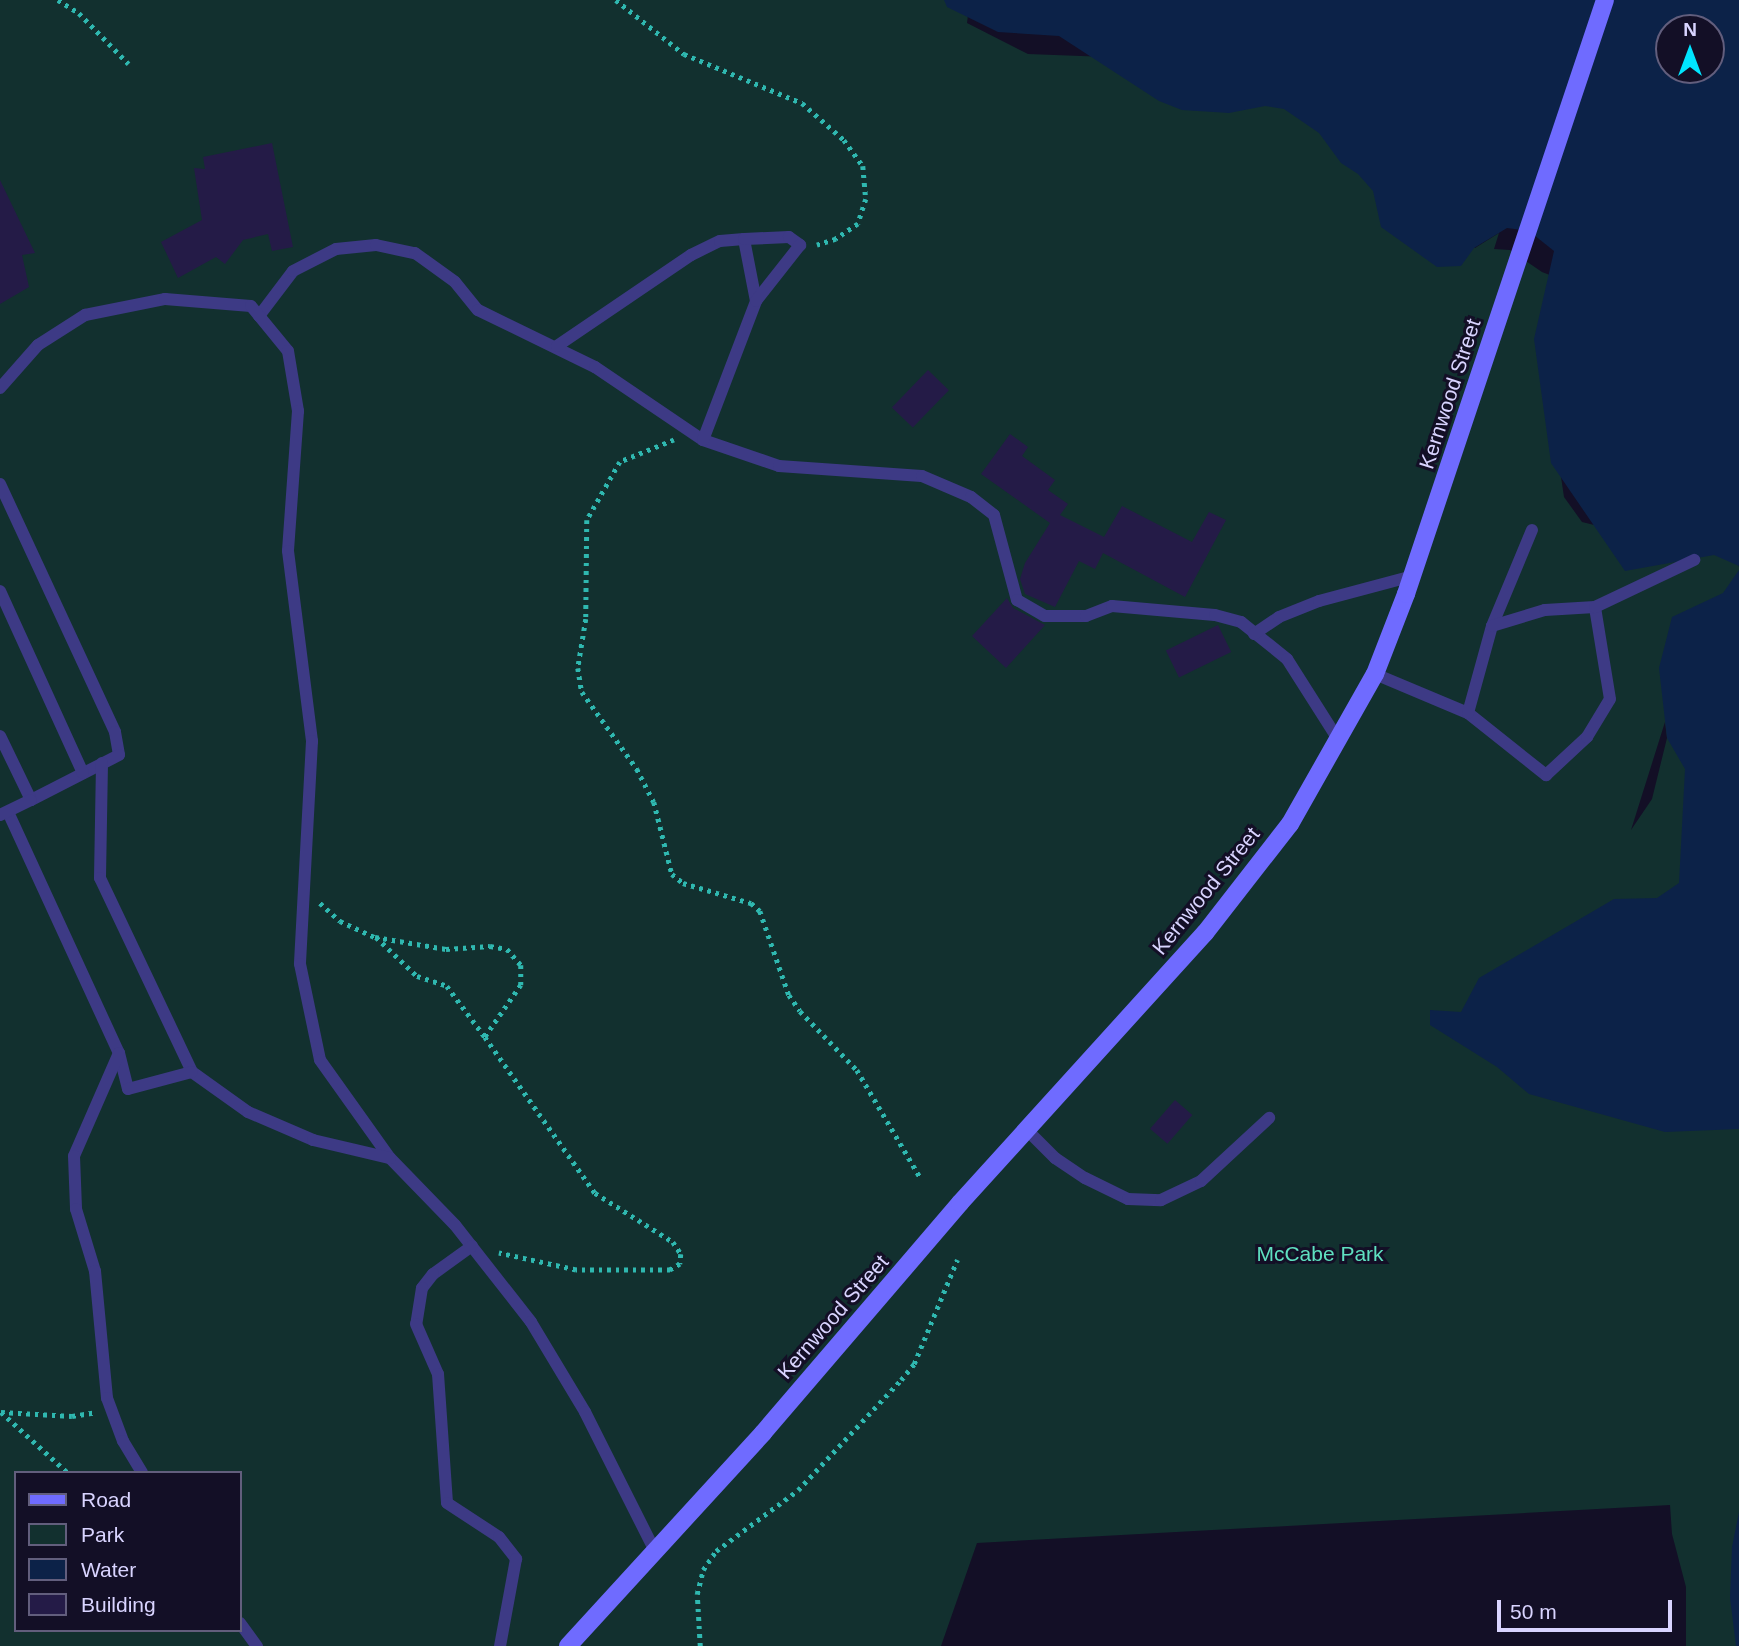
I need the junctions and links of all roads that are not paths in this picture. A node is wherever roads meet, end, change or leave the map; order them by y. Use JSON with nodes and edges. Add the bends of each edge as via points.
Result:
{"nodes":[{"id":1,"x":1605,"y":0,"type":"edge"},
{"id":2,"x":744,"y":240,"type":"junction"},
{"id":3,"x":756,"y":301,"type":"junction"},
{"id":4,"x":259,"y":316,"type":"junction"},
{"id":5,"x":557,"y":346,"type":"junction"},
{"id":6,"x":0,"y":388,"type":"edge"},
{"id":7,"x":703,"y":440,"type":"junction"},
{"id":8,"x":0,"y":484,"type":"edge"},
{"id":9,"x":1532,"y":530,"type":"dead end"},
{"id":10,"x":1694,"y":560,"type":"dead end"},
{"id":11,"x":1413,"y":576,"type":"junction"},
{"id":12,"x":0,"y":591,"type":"edge"},
{"id":13,"x":1595,"y":607,"type":"junction"},
{"id":14,"x":1492,"y":626,"type":"junction"},
{"id":15,"x":1254,"y":634,"type":"junction"},
{"id":16,"x":1375,"y":674,"type":"junction"},
{"id":17,"x":1468,"y":713,"type":"junction"},
{"id":18,"x":0,"y":736,"type":"edge"},
{"id":19,"x":1339,"y":741,"type":"junction"},
{"id":20,"x":102,"y":764,"type":"junction"},
{"id":21,"x":83,"y":773,"type":"junction"},
{"id":22,"x":31,"y":800,"type":"junction"},
{"id":23,"x":4,"y":814,"type":"edge"},
{"id":24,"x":120,"y":1053,"type":"junction"},
{"id":25,"x":192,"y":1072,"type":"junction"},
{"id":26,"x":1269,"y":1118,"type":"dead end"},
{"id":27,"x":1027,"y":1130,"type":"junction"},
{"id":28,"x":390,"y":1158,"type":"junction"},
{"id":29,"x":472,"y":1246,"type":"junction"},
{"id":30,"x":141,"y":1471,"type":"edge"},
{"id":31,"x":654,"y":1551,"type":"junction"},
{"id":32,"x":242,"y":1626,"type":"edge"},
{"id":33,"x":257,"y":1646,"type":"edge"},
{"id":34,"x":500,"y":1646,"type":"edge"},
{"id":35,"x":568,"y":1646,"type":"edge"}],
"edges":[{"from":1,"to":11,"type":"main road","name":"Kernwood Street"},
{"from":2,"to":3,"type":"lane"},
{"from":2,"to":3,"type":"lane","via":[[779,236],[800,245]]},
{"from":2,"to":5,"type":"lane","via":[[720,241],[691,256]]},
{"from":3,"to":7,"type":"lane"},
{"from":4,"to":5,"type":"lane","via":[[293,271],[336,249],[376,245],[415,253],[455,282],[478,310]]},
{"from":4,"to":6,"type":"lane","via":[[251,306],[165,299],[85,315],[38,345]]},
{"from":4,"to":28,"type":"lane","via":[[288,351],[298,411],[288,551],[312,741],[300,964],[320,1060]]},
{"from":5,"to":7,"type":"lane"},
{"from":7,"to":15,"type":"lane","via":[[779,466],[922,476],[971,497],[994,515],[1017,600],[1045,616],[1086,617],[1112,606],[1133,607],[1216,615],[1241,622]]},
{"from":8,"to":20,"type":"lane","via":[[115,732],[120,755]]},
{"from":9,"to":14,"type":"lane"},
{"from":10,"to":13,"type":"lane"},
{"from":11,"to":15,"type":"lane","via":[[1319,601],[1279,617]]},
{"from":11,"to":16,"type":"main road","name":"Kernwood Street"},
{"from":12,"to":21,"type":"lane"},
{"from":13,"to":14,"type":"lane","via":[[1545,610]]},
{"from":13,"to":17,"type":"lane","via":[[1610,699],[1587,737],[1546,775]]},
{"from":14,"to":17,"type":"lane"},
{"from":15,"to":19,"type":"lane","via":[[1287,659]]},
{"from":16,"to":17,"type":"lane"},
{"from":16,"to":19,"type":"main road","name":"Kernwood Street"},
{"from":18,"to":22,"type":"lane"},
{"from":19,"to":27,"type":"main road","name":"Kernwood Street","via":[[1290,824],[1205,933]]},
{"from":20,"to":21,"type":"lane"},
{"from":20,"to":25,"type":"lane","via":[[100,878]]},
{"from":21,"to":22,"type":"lane"},
{"from":22,"to":23,"type":"lane"},
{"from":23,"to":24,"type":"lane"},
{"from":24,"to":25,"type":"lane","via":[[128,1089]]},
{"from":24,"to":30,"type":"lane","via":[[74,1156],[76,1209],[95,1271],[107,1398],[123,1441]]},
{"from":25,"to":28,"type":"lane","via":[[248,1112],[302,1135]]},
{"from":26,"to":27,"type":"lane","via":[[1201,1181],[1161,1200],[1128,1199],[1085,1178],[1055,1158]]},
{"from":27,"to":31,"type":"main road","name":"Kernwood Street"},
{"from":28,"to":29,"type":"lane"},
{"from":29,"to":31,"type":"lane","via":[[531,1322]]},
{"from":29,"to":34,"type":"lane","via":[[433,1274],[422,1288],[416,1324],[439,1374],[447,1503],[499,1537],[516,1559]]},
{"from":31,"to":35,"type":"main road","name":"Kernwood Street"},
{"from":32,"to":33,"type":"lane"}]}
